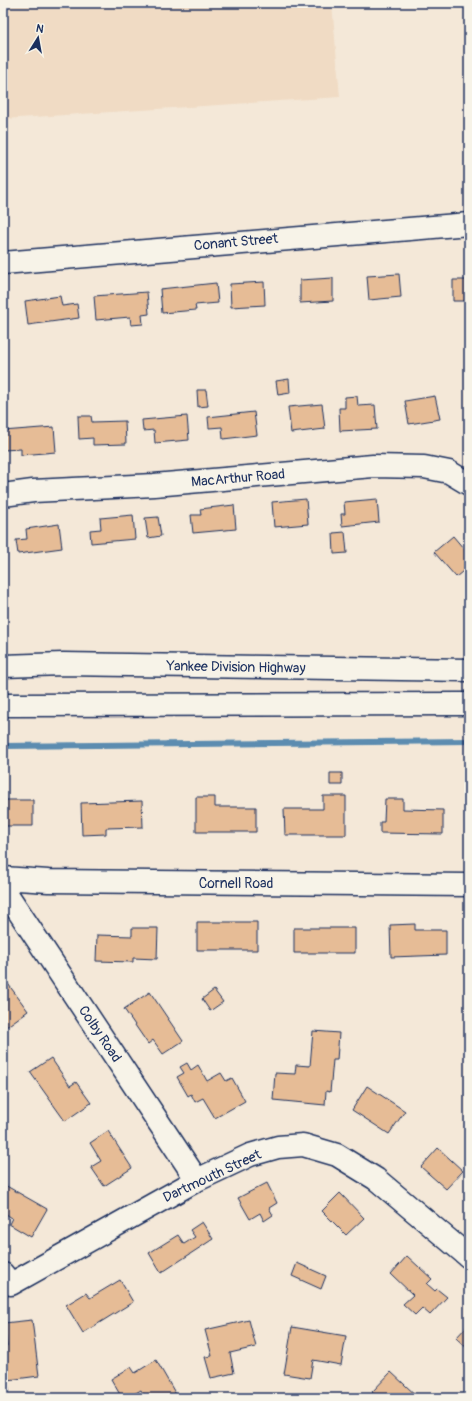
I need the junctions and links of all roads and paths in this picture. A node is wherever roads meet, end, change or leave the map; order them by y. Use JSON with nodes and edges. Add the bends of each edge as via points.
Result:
{"nodes":[{"id":1,"x":469,"y":224,"type":"edge"},
{"id":2,"x":3,"y":263,"type":"edge"},
{"id":3,"x":469,"y":484,"type":"edge"},
{"id":4,"x":3,"y":495,"type":"edge"},
{"id":5,"x":3,"y":666,"type":"edge"},
{"id":6,"x":469,"y":670,"type":"edge"},
{"id":7,"x":469,"y":704,"type":"edge"},
{"id":8,"x":3,"y":705,"type":"edge"},
{"id":9,"x":3,"y":878,"type":"edge"},
{"id":10,"x":469,"y":885,"type":"edge"},
{"id":11,"x":3,"y":888,"type":"edge"},
{"id":12,"x":197,"y":1180,"type":"junction"},
{"id":13,"x":466,"y":1250,"type":"edge"},
{"id":14,"x":7,"y":1279,"type":"edge"}],
"edges":[{"from":1,"to":2,"type":"main road","name":"Conant Street"},
{"from":3,"to":4,"type":"main road","name":"MacArthur Road","via":[[449,472],[424,467],[373,466]]},
{"from":5,"to":6,"type":"main road","name":"Yankee Division Highway","via":[[63,664]]},
{"from":7,"to":8,"type":"main road"},
{"from":9,"to":10,"type":"main road","name":"Cornell Road","via":[[48,881]]},
{"from":11,"to":12,"type":"main road","name":"Colby Road"},
{"from":12,"to":13,"type":"main road","name":"Dartmouth Street","via":[[250,1155],[278,1147],[303,1145],[337,1155],[376,1179]]},
{"from":12,"to":14,"type":"main road","name":"Dartmouth Street"}]}
